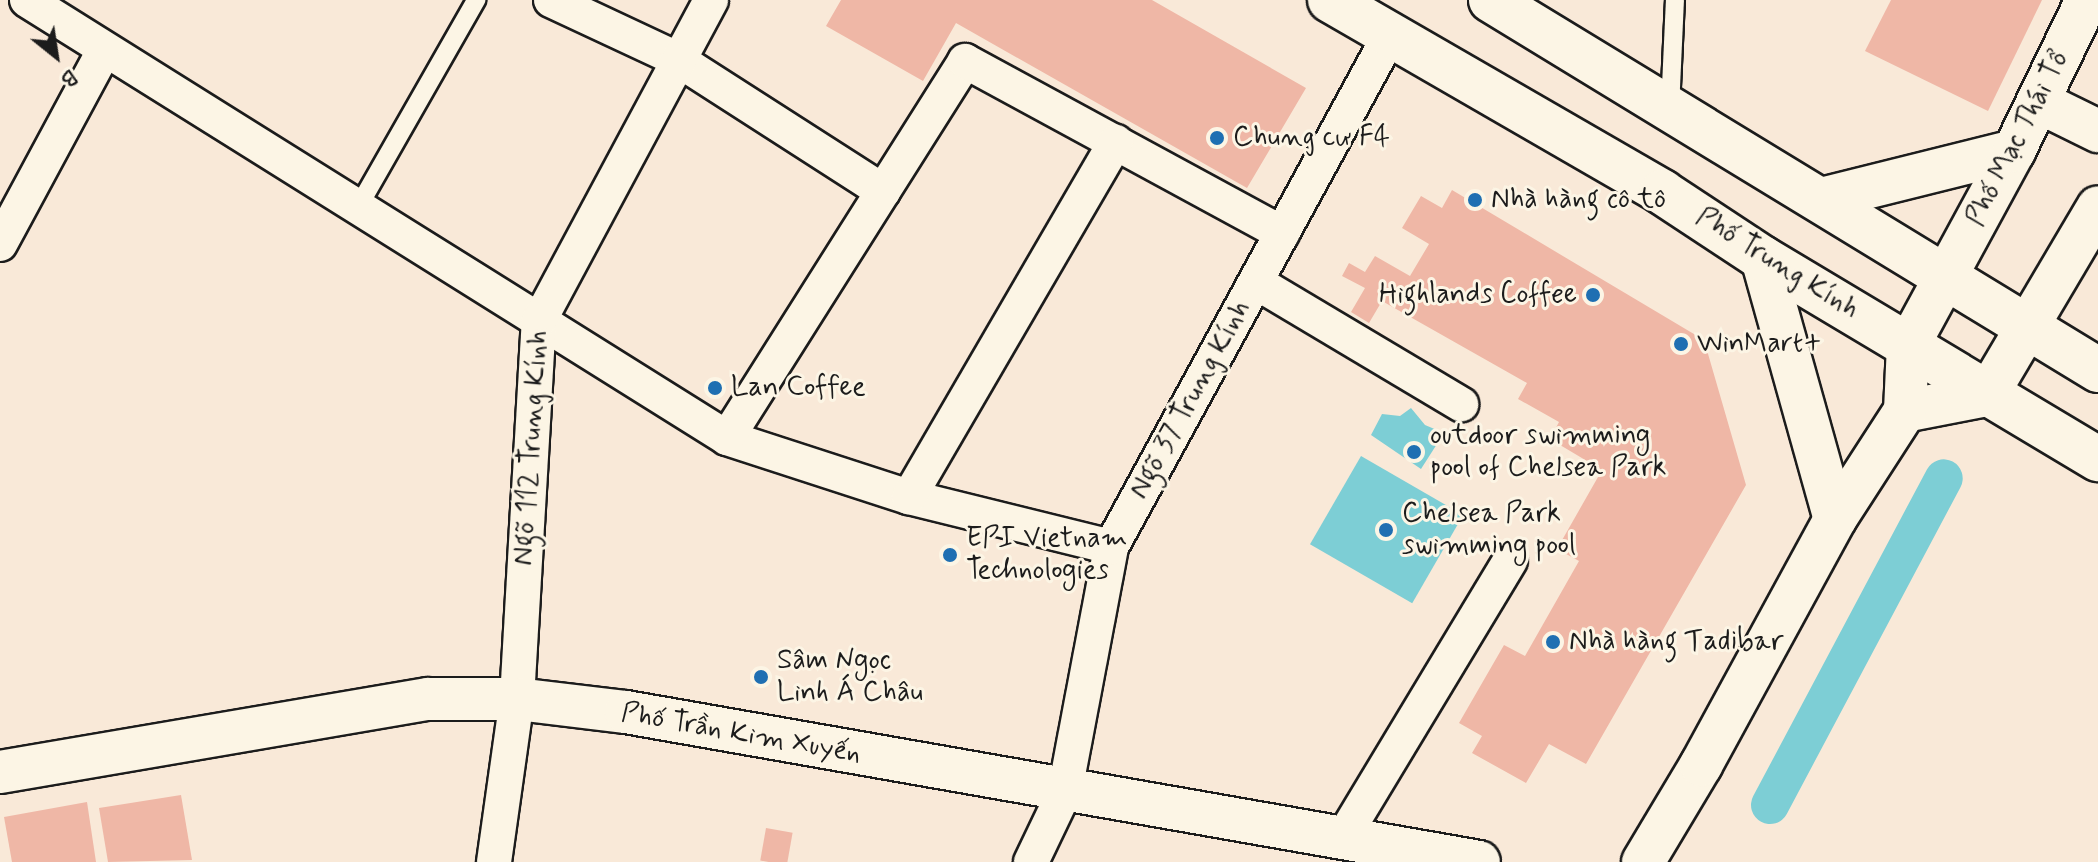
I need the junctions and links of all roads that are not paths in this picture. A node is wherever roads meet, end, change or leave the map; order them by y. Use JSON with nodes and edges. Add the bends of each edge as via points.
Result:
{"nodes":[{"id":1,"x":27,"y":0,"type":"edge"},
{"id":2,"x":476,"y":0,"type":"edge"},
{"id":3,"x":551,"y":0,"type":"edge"},
{"id":4,"x":711,"y":0,"type":"edge"},
{"id":5,"x":1330,"y":0,"type":"edge"},
{"id":6,"x":1491,"y":0,"type":"edge"},
{"id":7,"x":1675,"y":0,"type":"edge"},
{"id":8,"x":2087,"y":0,"type":"edge"},
{"id":9,"x":1390,"y":35,"type":"junction"},
{"id":10,"x":104,"y":51,"type":"junction"},
{"id":11,"x":677,"y":59,"type":"junction"},
{"id":12,"x":2039,"y":102,"type":"junction"},
{"id":13,"x":1670,"y":109,"type":"junction"},
{"id":14,"x":2098,"y":131,"type":"edge"},
{"id":15,"x":1116,"y":142,"type":"junction"},
{"id":16,"x":2014,"y":151,"type":"junction"},
{"id":17,"x":883,"y":191,"type":"junction"},
{"id":18,"x":1821,"y":199,"type":"junction"},
{"id":19,"x":357,"y":209,"type":"junction"},
{"id":20,"x":2096,"y":220,"type":"edge"},
{"id":21,"x":1282,"y":233,"type":"junction"},
{"id":22,"x":0,"y":244,"type":"edge"},
{"id":23,"x":1762,"y":258,"type":"junction"},
{"id":24,"x":1948,"y":276,"type":"junction"},
{"id":25,"x":1256,"y":282,"type":"junction"},
{"id":26,"x":539,"y":321,"type":"junction"},
{"id":27,"x":2027,"y":327,"type":"junction"},
{"id":28,"x":1908,"y":346,"type":"junction"},
{"id":29,"x":2098,"y":370,"type":"edge"},
{"id":30,"x":1987,"y":395,"type":"junction"},
{"id":31,"x":1461,"y":404,"type":"dead end"},
{"id":32,"x":1905,"y":411,"type":"junction"},
{"id":33,"x":727,"y":438,"type":"junction"},
{"id":34,"x":2098,"y":459,"type":"edge"},
{"id":35,"x":909,"y":497,"type":"junction"},
{"id":36,"x":1835,"y":519,"type":"junction"},
{"id":37,"x":1111,"y":547,"type":"junction"},
{"id":38,"x":1510,"y":561,"type":"dead end"},
{"id":39,"x":517,"y":699,"type":"junction"},
{"id":40,"x":0,"y":772,"type":"edge"},
{"id":41,"x":1065,"y":791,"type":"junction"},
{"id":42,"x":1356,"y":846,"type":"edge"},
{"id":43,"x":494,"y":862,"type":"edge"},
{"id":44,"x":1031,"y":862,"type":"edge"},
{"id":45,"x":1479,"y":862,"type":"edge"},
{"id":46,"x":1643,"y":862,"type":"edge"}],
"edges":[{"from":1,"to":10,"type":"street"},
{"from":2,"to":19,"type":"lane"},
{"from":3,"to":11,"type":"street"},
{"from":4,"to":11,"type":"street","name":"Ngõ 112 Trung Kính"},
{"from":5,"to":9,"type":"main road","name":"Phố Trung Kính"},
{"from":6,"to":13,"type":"main road"},
{"from":7,"to":13,"type":"lane"},
{"from":8,"to":12,"type":"street","name":"Phố Mạc Thái Tổ"},
{"from":9,"to":21,"type":"street","name":"Ngõ 37 Trung Kính"},
{"from":9,"to":23,"type":"main road","name":"Phố Trung Kính","via":[[1662,192]]},
{"from":10,"to":19,"type":"street"},
{"from":10,"to":22,"type":"street"},
{"from":11,"to":17,"type":"street"},
{"from":11,"to":26,"type":"street","name":"Ngõ 112 Trung Kính"},
{"from":12,"to":14,"type":"street"},
{"from":12,"to":16,"type":"street","name":"Phố Mạc Thái Tổ"},
{"from":13,"to":18,"type":"main road"},
{"from":15,"to":17,"type":"street","via":[[965,61]]},
{"from":15,"to":21,"type":"street"},
{"from":15,"to":35,"type":"street"},
{"from":16,"to":18,"type":"street"},
{"from":16,"to":24,"type":"street","name":"Phố Mạc Thái Tổ"},
{"from":17,"to":33,"type":"street"},
{"from":18,"to":24,"type":"main road"},
{"from":19,"to":26,"type":"street"},
{"from":20,"to":27,"type":"street"},
{"from":21,"to":25,"type":"street","name":"Ngõ 37 Trung Kính"},
{"from":23,"to":28,"type":"main road","name":"Phố Trung Kính"},
{"from":23,"to":36,"type":"street"},
{"from":24,"to":27,"type":"main road"},
{"from":24,"to":28,"type":"street","name":"Phố Mạc Thái Tổ"},
{"from":25,"to":31,"type":"street"},
{"from":25,"to":37,"type":"street","name":"Ngõ 37 Trung Kính"},
{"from":26,"to":33,"type":"street"},
{"from":26,"to":39,"type":"street","name":"Ngõ 112 Trung Kính"},
{"from":27,"to":29,"type":"main road"},
{"from":27,"to":30,"type":"street"},
{"from":28,"to":30,"type":"main road","name":"Phố Trung Kính"},
{"from":28,"to":32,"type":"street"},
{"from":30,"to":32,"type":"street"},
{"from":30,"to":34,"type":"main road","name":"Phố Trung Kính"},
{"from":32,"to":36,"type":"street"},
{"from":33,"to":35,"type":"street"},
{"from":35,"to":37,"type":"street"},
{"from":36,"to":46,"type":"street"},
{"from":37,"to":41,"type":"street","name":"Ngõ 37 Trung Kính"},
{"from":38,"to":42,"type":"street"},
{"from":39,"to":40,"type":"street","name":"Phố Trần Kim Xuyến","via":[[428,699]]},
{"from":39,"to":41,"type":"street","name":"Phố Trần Kim Xuyến","via":[[626,712]]},
{"from":39,"to":43,"type":"street","name":"Ngõ 112 Trung Kính"},
{"from":41,"to":42,"type":"street","name":"Phố Trần Kim Xuyến"},
{"from":41,"to":44,"type":"street","name":"Ngõ 37 Trung Kính"},
{"from":42,"to":45,"type":"street","name":"Phố Trần Kim Xuyến"}]}
